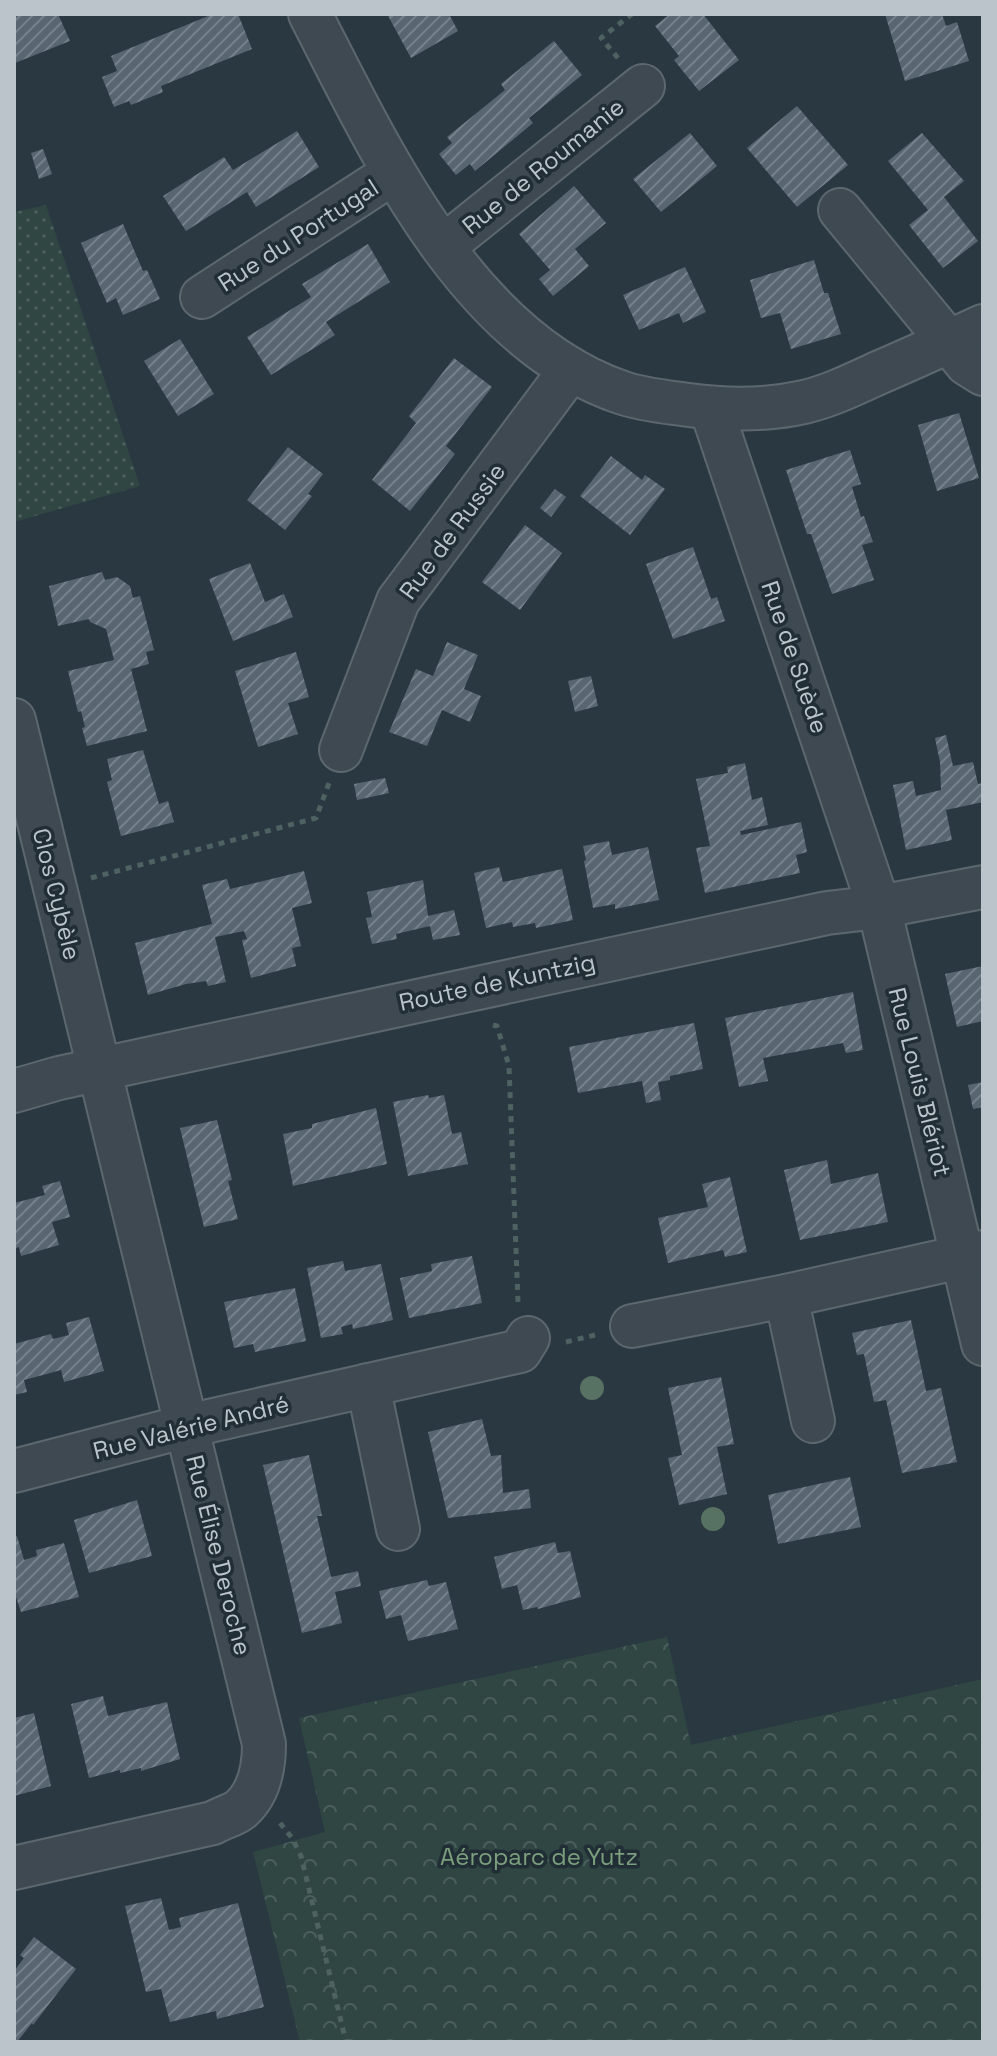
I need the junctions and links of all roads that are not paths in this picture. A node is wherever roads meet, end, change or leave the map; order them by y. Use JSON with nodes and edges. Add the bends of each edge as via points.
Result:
{"nodes":[{"id":1,"x":310,"y":14,"type":"edge"},
{"id":2,"x":643,"y":86,"type":"road end"},
{"id":3,"x":393,"y":173,"type":"junction"},
{"id":4,"x":840,"y":210,"type":"dead end"},
{"id":5,"x":444,"y":246,"type":"junction"},
{"id":6,"x":202,"y":297,"type":"dead end"},
{"id":7,"x":966,"y":334,"type":"edge"},
{"id":8,"x":571,"y":369,"type":"junction"},
{"id":9,"x":983,"y":374,"type":"edge"},
{"id":10,"x":711,"y":408,"type":"junction"},
{"id":11,"x":14,"y":720,"type":"edge"},
{"id":12,"x":341,"y":750,"type":"road end"},
{"id":13,"x":983,"y":887,"type":"edge"},
{"id":14,"x":879,"y":907,"type":"junction"},
{"id":15,"x":100,"y":1069,"type":"junction"},
{"id":16,"x":14,"y":1091,"type":"edge"},
{"id":17,"x":972,"y":1254,"type":"edge"},
{"id":18,"x":786,"y":1296,"type":"junction"},
{"id":19,"x":632,"y":1326,"type":"road end"},
{"id":20,"x":528,"y":1338,"type":"road end"},
{"id":21,"x":983,"y":1344,"type":"edge"},
{"id":22,"x":368,"y":1385,"type":"junction"},
{"id":23,"x":813,"y":1421,"type":"dead end"},
{"id":24,"x":187,"y":1426,"type":"junction"},
{"id":25,"x":14,"y":1471,"type":"edge"},
{"id":26,"x":398,"y":1529,"type":"dead end"},
{"id":27,"x":14,"y":1868,"type":"edge"}],
"edges":[{"from":1,"to":3,"type":"street"},
{"from":2,"to":5,"type":"street","name":"Rue de Roumanie"},
{"from":3,"to":5,"type":"street"},
{"from":3,"to":6,"type":"street","name":"Rue du Portugal"},
{"from":4,"to":7,"type":"street"},
{"from":5,"to":8,"type":"street","via":[[482,298],[524,337]]},
{"from":7,"to":9,"type":"street","via":[[967,364]]},
{"from":7,"to":10,"type":"street","via":[[803,402]]},
{"from":8,"to":10,"type":"street","via":[[624,393]]},
{"from":8,"to":12,"type":"street","name":"Rue de Russie","via":[[398,601]]},
{"from":10,"to":14,"type":"street","name":"Rue de Suède"},
{"from":11,"to":15,"type":"street","name":"Clos Cybèle"},
{"from":13,"to":14,"type":"street","name":"Route de Kuntzig"},
{"from":14,"to":15,"type":"street","name":"Route de Kuntzig","via":[[827,913]]},
{"from":14,"to":17,"type":"street","name":"Rue Louis Blériot"},
{"from":15,"to":16,"type":"street","name":"Route de Kuntzig"},
{"from":15,"to":24,"type":"street","name":"Rue Élise Deroche"},
{"from":17,"to":18,"type":"street"},
{"from":17,"to":21,"type":"street","name":"Rue Louis Blériot"},
{"from":18,"to":19,"type":"street"},
{"from":18,"to":23,"type":"street"},
{"from":20,"to":22,"type":"street","name":"Rue Valérie André","via":[[520,1351]]},
{"from":22,"to":24,"type":"street","name":"Rue Valérie André"},
{"from":22,"to":26,"type":"street"},
{"from":24,"to":25,"type":"street","name":"Rue Valérie André"},
{"from":24,"to":27,"type":"street","name":"Rue Élise Deroche","via":[[264,1744],[264,1769],[241,1809],[213,1823]]}]}
